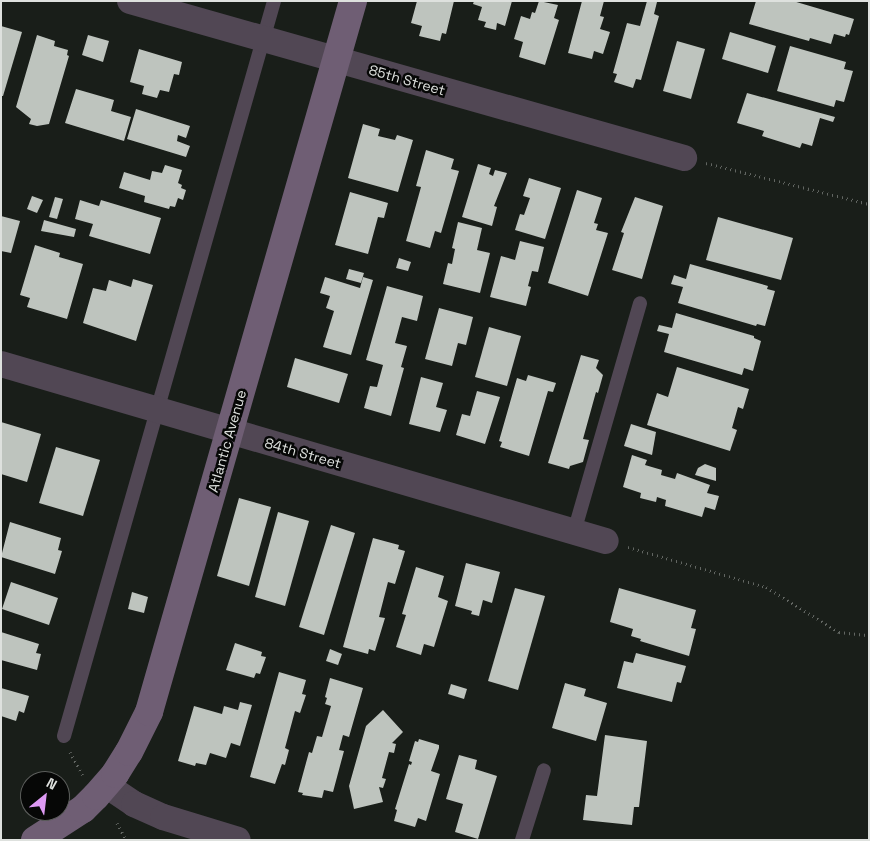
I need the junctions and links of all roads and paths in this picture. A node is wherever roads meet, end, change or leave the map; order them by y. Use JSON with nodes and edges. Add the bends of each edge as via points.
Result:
{"nodes":[{"id":1,"x":130,"y":1,"type":"edge"},
{"id":2,"x":274,"y":1,"type":"edge"},
{"id":3,"x":353,"y":1,"type":"edge"},
{"id":4,"x":263,"y":39,"type":"junction"},
{"id":5,"x":336,"y":60,"type":"junction"},
{"id":6,"x":684,"y":158,"type":"joint"},
{"id":7,"x":869,"y":204,"type":"edge"},
{"id":8,"x":640,"y":303,"type":"dead end"},
{"id":9,"x":1,"y":364,"type":"edge"},
{"id":10,"x":157,"y":410,"type":"junction"},
{"id":11,"x":229,"y":432,"type":"junction"},
{"id":12,"x":574,"y":532,"type":"junction"},
{"id":13,"x":606,"y":541,"type":"joint"},
{"id":14,"x":869,"y":635,"type":"edge"},
{"id":15,"x":64,"y":736,"type":"joint"},
{"id":16,"x":544,"y":770,"type":"dead end"},
{"id":17,"x":101,"y":790,"type":"junction"},
{"id":18,"x":35,"y":840,"type":"edge"},
{"id":19,"x":238,"y":840,"type":"edge"},
{"id":20,"x":522,"y":840,"type":"edge"}],
"edges":[{"from":1,"to":4,"type":"street","name":"85th Street"},
{"from":2,"to":4,"type":"lane"},
{"from":3,"to":5,"type":"street","name":"Atlantic Avenue"},
{"from":4,"to":5,"type":"street","name":"85th Street"},
{"from":4,"to":10,"type":"lane"},
{"from":5,"to":6,"type":"street","name":"85th Street"},
{"from":5,"to":11,"type":"street","name":"Atlantic Avenue"},
{"from":6,"to":7,"type":"path"},
{"from":8,"to":12,"type":"lane"},
{"from":9,"to":10,"type":"street","name":"84th Street"},
{"from":10,"to":11,"type":"street","name":"84th Street"},
{"from":10,"to":15,"type":"lane"},
{"from":11,"to":12,"type":"street","name":"84th Street"},
{"from":11,"to":17,"type":"street","name":"Atlantic Avenue","via":[[149,712],[130,752]]},
{"from":12,"to":13,"type":"street","name":"84th Street"},
{"from":13,"to":14,"type":"path","via":[[766,587],[839,632]]},
{"from":15,"to":17,"type":"path","via":[[72,757]]},
{"from":16,"to":20,"type":"lane"},
{"from":17,"to":18,"type":"street","name":"Atlantic Avenue","via":[[83,810]]},
{"from":17,"to":19,"type":"street","via":[[163,817]]}]}
